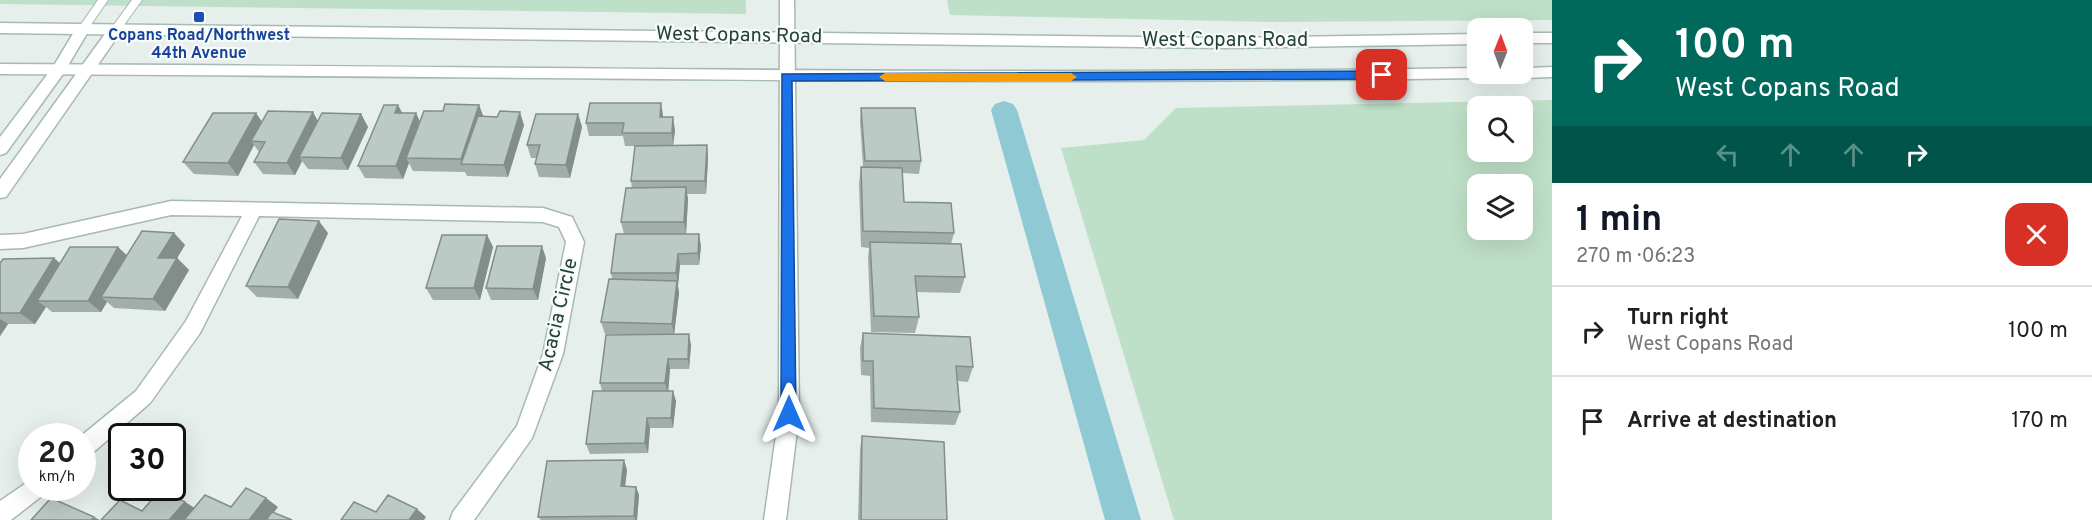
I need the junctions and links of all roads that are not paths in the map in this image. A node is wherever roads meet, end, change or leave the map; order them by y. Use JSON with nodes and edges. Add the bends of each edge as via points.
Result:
{"nodes":[{"id":1,"x":103,"y":0,"type":"edge"},
{"id":2,"x":137,"y":0,"type":"edge"},
{"id":3,"x":787,"y":0,"type":"edge"},
{"id":4,"x":0,"y":28,"type":"edge"},
{"id":5,"x":82,"y":30,"type":"junction"},
{"id":6,"x":115,"y":30,"type":"junction"},
{"id":7,"x":786,"y":37,"type":"junction"},
{"id":8,"x":1533,"y":38,"type":"edge"},
{"id":9,"x":1552,"y":38,"type":"edge"},
{"id":10,"x":1467,"y":39,"type":"edge"},
{"id":11,"x":0,"y":69,"type":"edge"},
{"id":12,"x":58,"y":70,"type":"junction"},
{"id":13,"x":89,"y":70,"type":"junction"},
{"id":14,"x":1552,"y":72,"type":"edge"},
{"id":15,"x":1533,"y":73,"type":"edge"},
{"id":16,"x":1467,"y":74,"type":"edge"},
{"id":17,"x":786,"y":77,"type":"junction"},
{"id":18,"x":0,"y":149,"type":"edge"},
{"id":19,"x":0,"y":192,"type":"edge"},
{"id":20,"x":253,"y":211,"type":"junction"},
{"id":21,"x":0,"y":242,"type":"edge"},
{"id":22,"x":96,"y":437,"type":"edge"},
{"id":23,"x":18,"y":501,"type":"edge"},
{"id":24,"x":0,"y":515,"type":"edge"},
{"id":25,"x":461,"y":520,"type":"edge"},
{"id":26,"x":775,"y":520,"type":"edge"}],
"edges":[{"from":1,"to":5,"type":"lane"},
{"from":2,"to":6,"type":"lane"},
{"from":3,"to":7,"type":"main road"},
{"from":4,"to":5,"type":"main road","name":"West Copans Road"},
{"from":5,"to":6,"type":"main road","name":"West Copans Road"},
{"from":5,"to":12,"type":"main road"},
{"from":6,"to":7,"type":"main road","name":"West Copans Road"},
{"from":6,"to":13,"type":"main road"},
{"from":7,"to":10,"type":"main road","name":"West Copans Road","via":[[1225,43]]},
{"from":7,"to":17,"type":"main road"},
{"from":8,"to":9,"type":"main road"},
{"from":11,"to":12,"type":"main road","name":"West Copans Road"},
{"from":12,"to":13,"type":"main road","name":"West Copans Road"},
{"from":12,"to":18,"type":"main road"},
{"from":13,"to":17,"type":"main road","name":"West Copans Road","via":[[414,70]]},
{"from":13,"to":19,"type":"main road"},
{"from":14,"to":15,"type":"main road"},
{"from":16,"to":17,"type":"main road","name":"West Copans Road"},
{"from":17,"to":26,"type":"main road","via":[[789,414]]},
{"from":20,"to":21,"type":"main road","name":"Acacia Circle","via":[[171,208],[23,241]]},
{"from":20,"to":22,"type":"main road","via":[[193,327],[143,397]]},
{"from":20,"to":25,"type":"main road","name":"Acacia Circle","via":[[543,215],[566,222],[575,242],[553,354],[525,431]]},
{"from":23,"to":24,"type":"main road"}]}
